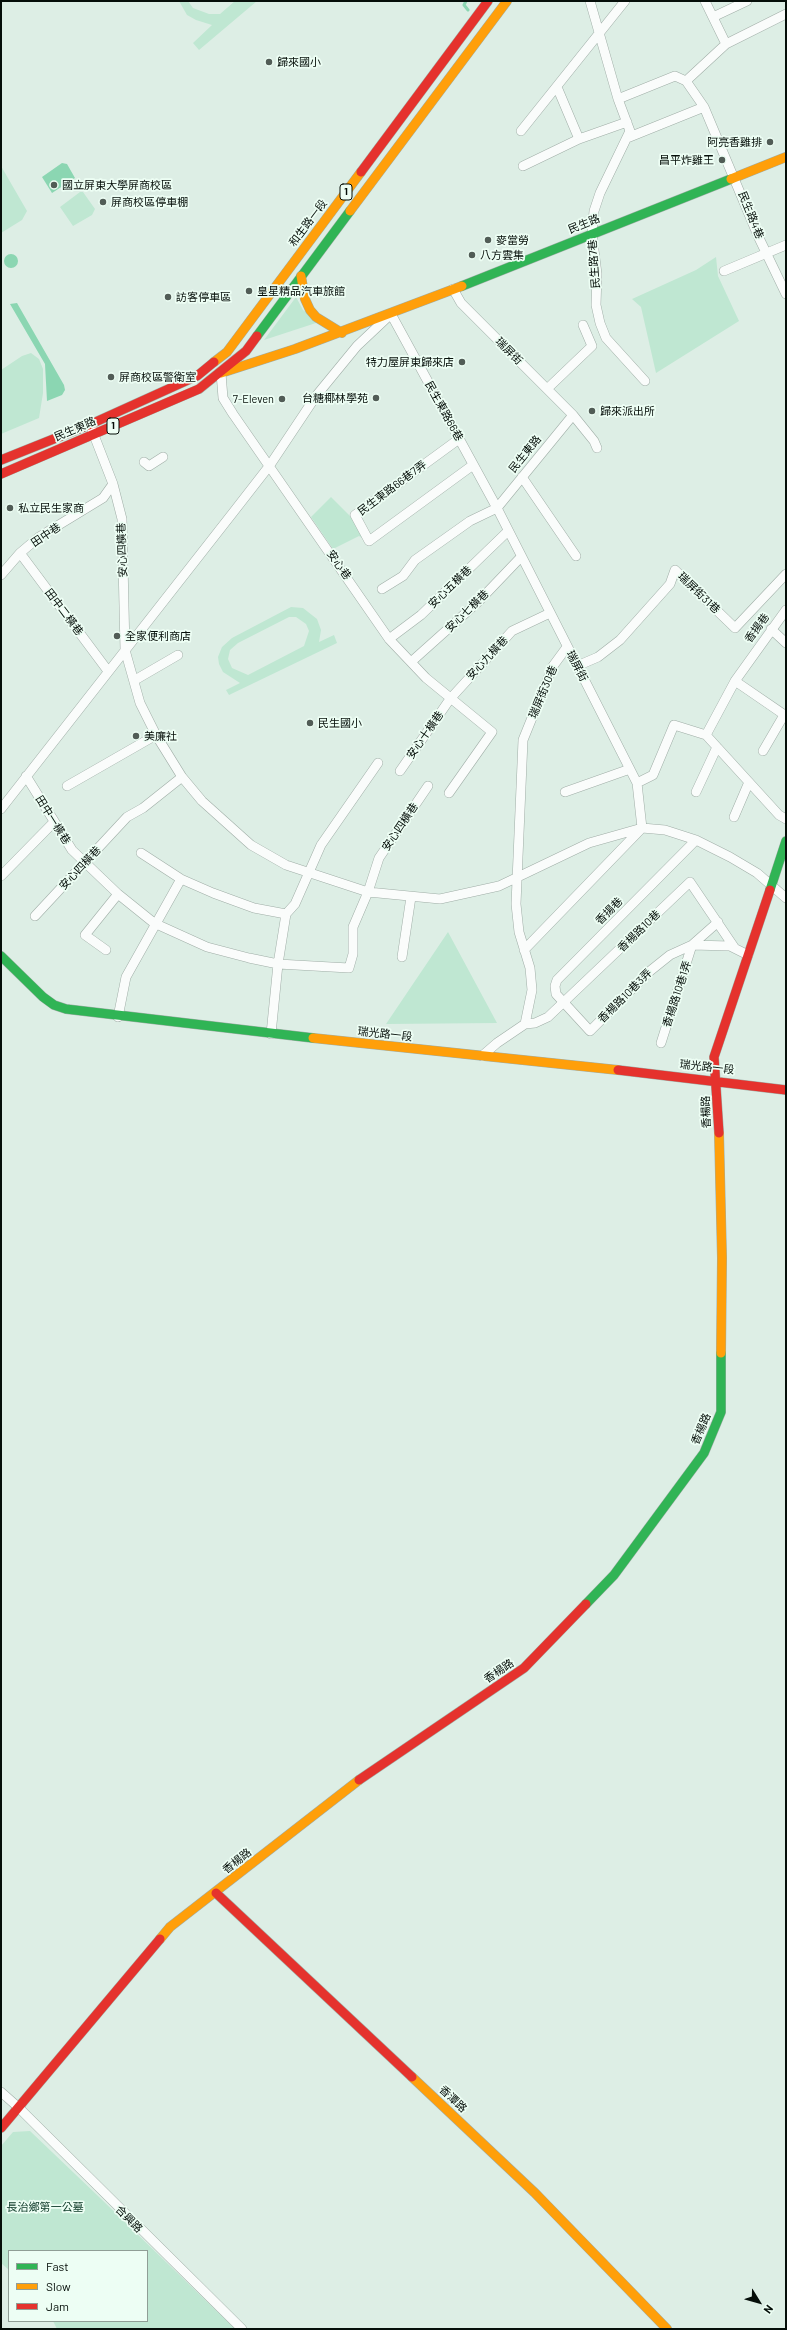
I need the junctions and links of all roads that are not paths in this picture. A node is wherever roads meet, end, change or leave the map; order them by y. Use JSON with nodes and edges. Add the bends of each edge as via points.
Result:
{"nodes":[{"id":1,"x":488,"y":1,"type":"edge"},
{"id":2,"x":507,"y":1,"type":"edge"},
{"id":3,"x":590,"y":1,"type":"edge"},
{"id":4,"x":625,"y":1,"type":"edge"},
{"id":5,"x":705,"y":1,"type":"edge"},
{"id":6,"x":747,"y":1,"type":"edge"},
{"id":7,"x":786,"y":14,"type":"edge"},
{"id":8,"x":713,"y":17,"type":"junction"},
{"id":9,"x":599,"y":34,"type":"junction"},
{"id":10,"x":726,"y":44,"type":"junction"},
{"id":11,"x":686,"y":81,"type":"junction"},
{"id":12,"x":557,"y":87,"type":"junction"},
{"id":13,"x":618,"y":99,"type":"junction"},
{"id":14,"x":704,"y":107,"type":"junction"},
{"id":15,"x":627,"y":122,"type":"junction"},
{"id":16,"x":521,"y":131,"type":"dead end"},
{"id":17,"x":627,"y":138,"type":"junction"},
{"id":18,"x":579,"y":139,"type":"junction"},
{"id":19,"x":786,"y":157,"type":"edge"},
{"id":20,"x":523,"y":166,"type":"dead end"},
{"id":21,"x":735,"y":177,"type":"junction"},
{"id":22,"x":592,"y":234,"type":"junction"},
{"id":23,"x":786,"y":245,"type":"edge"},
{"id":24,"x":767,"y":252,"type":"junction"},
{"id":25,"x":724,"y":272,"type":"dead end"},
{"id":26,"x":301,"y":276,"type":"junction"},
{"id":27,"x":453,"y":289,"type":"junction"},
{"id":28,"x":786,"y":294,"type":"edge"},
{"id":29,"x":391,"y":314,"type":"junction"},
{"id":30,"x":583,"y":325,"type":"dead end"},
{"id":31,"x":342,"y":333,"type":"junction"},
{"id":32,"x":221,"y":373,"type":"junction"},
{"id":33,"x":197,"y":376,"type":"junction"},
{"id":34,"x":645,"y":381,"type":"dead end"},
{"id":35,"x":547,"y":388,"type":"junction"},
{"id":36,"x":573,"y":415,"type":"junction"},
{"id":37,"x":91,"y":424,"type":"junction"},
{"id":38,"x":93,"y":435,"type":"junction"},
{"id":39,"x":459,"y":438,"type":"junction"},
{"id":40,"x":597,"y":448,"type":"dead end"},
{"id":41,"x":163,"y":457,"type":"dead end"},
{"id":42,"x":1,"y":460,"type":"edge"},
{"id":43,"x":144,"y":462,"type":"dead end"},
{"id":44,"x":270,"y":465,"type":"junction"},
{"id":45,"x":473,"y":465,"type":"junction"},
{"id":46,"x":1,"y":474,"type":"edge"},
{"id":47,"x":522,"y":477,"type":"junction"},
{"id":48,"x":113,"y":484,"type":"junction"},
{"id":49,"x":497,"y":508,"type":"junction"},
{"id":50,"x":507,"y":532,"type":"junction"},
{"id":51,"x":20,"y":553,"type":"junction"},
{"id":52,"x":576,"y":556,"type":"dead end"},
{"id":53,"x":521,"y":557,"type":"junction"},
{"id":54,"x":786,"y":574,"type":"edge"},
{"id":55,"x":1,"y":575,"type":"edge"},
{"id":56,"x":382,"y":589,"type":"dead end"},
{"id":57,"x":786,"y":610,"type":"edge"},
{"id":58,"x":550,"y":613,"type":"junction"},
{"id":59,"x":771,"y":629,"type":"junction"},
{"id":60,"x":389,"y":639,"type":"junction"},
{"id":61,"x":786,"y":643,"type":"edge"},
{"id":62,"x":568,"y":647,"type":"junction"},
{"id":63,"x":125,"y":650,"type":"junction"},
{"id":64,"x":178,"y":654,"type":"dead end"},
{"id":65,"x":410,"y":662,"type":"junction"},
{"id":66,"x":577,"y":666,"type":"junction"},
{"id":67,"x":108,"y":671,"type":"junction"},
{"id":68,"x":135,"y":680,"type":"junction"},
{"id":69,"x":735,"y":681,"type":"junction"},
{"id":70,"x":450,"y":699,"type":"junction"},
{"id":71,"x":785,"y":715,"type":"edge"},
{"id":72,"x":156,"y":735,"type":"junction"},
{"id":73,"x":706,"y":735,"type":"junction"},
{"id":74,"x":717,"y":747,"type":"junction"},
{"id":75,"x":763,"y":751,"type":"dead end"},
{"id":76,"x":378,"y":763,"type":"dead end"},
{"id":77,"x":630,"y":769,"type":"junction"},
{"id":78,"x":400,"y":771,"type":"dead end"},
{"id":79,"x":26,"y":776,"type":"junction"},
{"id":80,"x":182,"y":777,"type":"junction"},
{"id":81,"x":749,"y":782,"type":"junction"},
{"id":82,"x":637,"y":783,"type":"junction"},
{"id":83,"x":67,"y":786,"type":"dead end"},
{"id":84,"x":428,"y":786,"type":"dead end"},
{"id":85,"x":565,"y":792,"type":"dead end"},
{"id":86,"x":696,"y":792,"type":"dead end"},
{"id":87,"x":449,"y":793,"type":"dead end"},
{"id":88,"x":1,"y":809,"type":"edge"},
{"id":89,"x":734,"y":817,"type":"dead end"},
{"id":90,"x":786,"y":819,"type":"edge"},
{"id":91,"x":54,"y":822,"type":"junction"},
{"id":92,"x":642,"y":828,"type":"junction"},
{"id":93,"x":696,"y":840,"type":"junction"},
{"id":94,"x":786,"y":841,"type":"edge"},
{"id":95,"x":141,"y":853,"type":"dead end"},
{"id":96,"x":84,"y":863,"type":"junction"},
{"id":97,"x":308,"y":874,"type":"junction"},
{"id":98,"x":1,"y":876,"type":"edge"},
{"id":99,"x":516,"y":878,"type":"junction"},
{"id":100,"x":180,"y":879,"type":"junction"},
{"id":101,"x":771,"y":884,"type":"junction"},
{"id":102,"x":368,"y":892,"type":"junction"},
{"id":103,"x":118,"y":894,"type":"junction"},
{"id":104,"x":411,"y":897,"type":"junction"},
{"id":105,"x":786,"y":898,"type":"edge"},
{"id":106,"x":286,"y":914,"type":"junction"},
{"id":107,"x":35,"y":916,"type":"dead end"},
{"id":108,"x":718,"y":922,"type":"junction"},
{"id":109,"x":154,"y":923,"type":"junction"},
{"id":110,"x":692,"y":945,"type":"junction"},
{"id":111,"x":734,"y":947,"type":"junction"},
{"id":112,"x":106,"y":950,"type":"dead end"},
{"id":113,"x":524,"y":950,"type":"junction"},
{"id":114,"x":748,"y":955,"type":"junction"},
{"id":115,"x":1,"y":956,"type":"edge"},
{"id":116,"x":402,"y":957,"type":"dead end"},
{"id":117,"x":278,"y":964,"type":"junction"},
{"id":118,"x":349,"y":968,"type":"joint"},
{"id":119,"x":564,"y":1003,"type":"junction"},
{"id":120,"x":118,"y":1017,"type":"junction"},
{"id":121,"x":525,"y":1024,"type":"junction"},
{"id":122,"x":271,"y":1034,"type":"junction"},
{"id":123,"x":661,"y":1043,"type":"dead end"},
{"id":124,"x":482,"y":1056,"type":"junction"},
{"id":125,"x":717,"y":1080,"type":"junction"},
{"id":126,"x":786,"y":1090,"type":"edge"},
{"id":127,"x":216,"y":1893,"type":"junction"},
{"id":128,"x":1,"y":2092,"type":"edge"},
{"id":129,"x":18,"y":2107,"type":"junction"},
{"id":130,"x":1,"y":2128,"type":"edge"},
{"id":131,"x":664,"y":2326,"type":"edge"},
{"id":132,"x":242,"y":2329,"type":"edge"},
{"id":133,"x":653,"y":2329,"type":"edge"}],
"edges":[{"from":1,"to":33,"type":"street","name":"和生路一段","number":"1","via":[[227,352]]},
{"from":2,"to":26,"type":"street","number":"1"},
{"from":3,"to":9,"type":"street","name":"民生路7巷"},
{"from":4,"to":9,"type":"street"},
{"from":5,"to":8,"type":"street"},
{"from":6,"to":8,"type":"street"},
{"from":7,"to":10,"type":"street"},
{"from":8,"to":10,"type":"street"},
{"from":9,"to":12,"type":"street"},
{"from":9,"to":13,"type":"street","name":"民生路7巷"},
{"from":10,"to":11,"type":"street"},
{"from":11,"to":13,"type":"street","via":[[675,76]]},
{"from":11,"to":14,"type":"street"},
{"from":12,"to":16,"type":"street"},
{"from":12,"to":18,"type":"street"},
{"from":13,"to":15,"type":"street","name":"民生路7巷"},
{"from":14,"to":17,"type":"street"},
{"from":14,"to":21,"type":"street"},
{"from":15,"to":17,"type":"street","name":"民生路7巷","via":[[630,131]]},
{"from":15,"to":18,"type":"street"},
{"from":17,"to":22,"type":"street","name":"民生路7巷","via":[[600,193],[594,211]]},
{"from":18,"to":20,"type":"street"},
{"from":19,"to":21,"type":"street","name":"民生路"},
{"from":21,"to":22,"type":"street","name":"民生路"},
{"from":21,"to":24,"type":"street","name":"民生路4巷"},
{"from":22,"to":27,"type":"street","name":"民生路"},
{"from":22,"to":34,"type":"street","name":"民生路7巷","via":[[597,274],[596,304],[600,323],[606,338]]},
{"from":23,"to":24,"type":"street","name":"民生路4巷"},
{"from":24,"to":25,"type":"street","name":"民生路4巷"},
{"from":24,"to":28,"type":"street","name":"民生路4巷"},
{"from":26,"to":31,"type":"street","via":[[310,310],[316,317]]},
{"from":26,"to":32,"type":"street","number":"1","via":[[246,351]]},
{"from":27,"to":29,"type":"street","name":"民生路"},
{"from":27,"to":35,"type":"street","name":"瑞屏街","via":[[461,303]]},
{"from":29,"to":31,"type":"street","name":"民生東路"},
{"from":29,"to":39,"type":"street","name":"民生東路66巷"},
{"from":29,"to":44,"type":"street","via":[[357,346],[316,396]]},
{"from":30,"to":35,"type":"street","via":[[592,346]]},
{"from":31,"to":32,"type":"street","name":"民生東路"},
{"from":32,"to":33,"type":"street","name":"民生東路"},
{"from":32,"to":38,"type":"street","name":"民生東路","number":"1","via":[[199,389]]},
{"from":32,"to":44,"type":"street","name":"安心巷","via":[[223,398]]},
{"from":33,"to":37,"type":"street","name":"民生東路","number":"1"},
{"from":35,"to":36,"type":"street","name":"瑞屏街"},
{"from":36,"to":40,"type":"street","name":"瑞屏街"},
{"from":36,"to":47,"type":"street","name":"民生東路"},
{"from":37,"to":38,"type":"street","name":"安心四橫巷"},
{"from":37,"to":42,"type":"street","name":"民生東路","number":"1"},
{"from":38,"to":46,"type":"street","name":"民生東路","number":"1"},
{"from":38,"to":48,"type":"street","name":"安心四橫巷"},
{"from":39,"to":45,"type":"street","name":"民生東路66巷"},
{"from":39,"to":45,"type":"street","name":"民生東路66巷7弄","via":[[355,515],[369,541]]},
{"from":41,"to":43,"type":"street","via":[[149,466]]},
{"from":44,"to":60,"type":"street","name":"安心巷"},
{"from":44,"to":63,"type":"street"},
{"from":45,"to":49,"type":"street","name":"民生東路66巷"},
{"from":47,"to":49,"type":"street","name":"民生東路"},
{"from":47,"to":52,"type":"street"},
{"from":48,"to":51,"type":"street","name":"田中巷","via":[[103,498],[39,538]]},
{"from":48,"to":63,"type":"street","name":"安心四橫巷","via":[[122,518]]},
{"from":49,"to":50,"type":"street","name":"瑞屏街"},
{"from":49,"to":56,"type":"street","via":[[470,521],[415,560],[403,576]]},
{"from":50,"to":53,"type":"street","name":"瑞屏街"},
{"from":50,"to":60,"type":"street","name":"安心五橫巷","via":[[421,615]]},
{"from":51,"to":55,"type":"street","name":"田中巷"},
{"from":51,"to":67,"type":"street","name":"田中二橫巷"},
{"from":53,"to":58,"type":"street","name":"瑞屏街"},
{"from":53,"to":65,"type":"street","name":"安心七橫巷","via":[[478,602]]},
{"from":54,"to":66,"type":"street","name":"瑞屏街31巷","via":[[735,628],[675,570],[666,589],[620,640],[598,657]]},
{"from":57,"to":59,"type":"street","name":"香揚巷"},
{"from":58,"to":62,"type":"street","name":"瑞屏街"},
{"from":58,"to":70,"type":"street","name":"安心九橫巷","via":[[512,631]]},
{"from":59,"to":61,"type":"street"},
{"from":59,"to":69,"type":"street","name":"香揚巷"},
{"from":60,"to":65,"type":"street","name":"安心巷"},
{"from":62,"to":66,"type":"street","name":"瑞屏街"},
{"from":62,"to":99,"type":"street","name":"瑞屏街30巷","via":[[553,666],[523,740]]},
{"from":63,"to":67,"type":"street"},
{"from":63,"to":68,"type":"street","name":"安心四橫巷"},
{"from":64,"to":68,"type":"street"},
{"from":65,"to":70,"type":"street","name":"安心巷"},
{"from":66,"to":77,"type":"street","name":"瑞屏街"},
{"from":67,"to":79,"type":"street"},
{"from":68,"to":72,"type":"street","name":"安心四橫巷","via":[[140,703]]},
{"from":69,"to":71,"type":"street"},
{"from":69,"to":73,"type":"street","name":"香揚巷"},
{"from":70,"to":78,"type":"street","name":"安心十橫巷"},
{"from":70,"to":87,"type":"street","name":"安心巷","via":[[492,732]]},
{"from":71,"to":75,"type":"street"},
{"from":72,"to":80,"type":"street","name":"安心四橫巷"},
{"from":72,"to":83,"type":"street"},
{"from":73,"to":74,"type":"street"},
{"from":73,"to":82,"type":"street","via":[[674,725],[652,775]]},
{"from":74,"to":81,"type":"street"},
{"from":74,"to":86,"type":"street"},
{"from":76,"to":97,"type":"street","via":[[321,844]]},
{"from":77,"to":82,"type":"street","name":"瑞屏街"},
{"from":77,"to":85,"type":"street"},
{"from":79,"to":88,"type":"street"},
{"from":79,"to":91,"type":"street","name":"田中一橫巷"},
{"from":80,"to":96,"type":"street","name":"安心四橫巷","via":[[143,808],[127,817]]},
{"from":80,"to":97,"type":"street","name":"安心四橫巷","via":[[202,801],[251,845]]},
{"from":81,"to":89,"type":"street"},
{"from":81,"to":90,"type":"street"},
{"from":82,"to":92,"type":"street","name":"瑞屏街"},
{"from":84,"to":102,"type":"street","name":"安心四橫巷","via":[[379,858]]},
{"from":91,"to":96,"type":"street","name":"田中一橫巷","via":[[72,850]]},
{"from":91,"to":98,"type":"street"},
{"from":92,"to":93,"type":"street","via":[[665,830]]},
{"from":92,"to":99,"type":"street","via":[[589,843]]},
{"from":92,"to":113,"type":"street"},
{"from":93,"to":101,"type":"street","via":[[742,864]]},
{"from":93,"to":119,"type":"street","name":"香揚巷","via":[[557,980],[554,986],[556,994]]},
{"from":94,"to":101,"type":"street"},
{"from":95,"to":100,"type":"street"},
{"from":96,"to":103,"type":"street","name":"田中一橫巷"},
{"from":96,"to":107,"type":"street","name":"安心四橫巷"},
{"from":97,"to":102,"type":"street","name":"安心四橫巷"},
{"from":97,"to":106,"type":"street","via":[[295,904]]},
{"from":99,"to":104,"type":"street","via":[[499,886],[440,899]]},
{"from":99,"to":113,"type":"street","via":[[519,932]]},
{"from":100,"to":106,"type":"street","via":[[254,908]]},
{"from":100,"to":109,"type":"street"},
{"from":101,"to":105,"type":"street"},
{"from":101,"to":114,"type":"street"},
{"from":102,"to":104,"type":"street"},
{"from":102,"to":118,"type":"street","name":"安心四橫巷","via":[[353,927],[353,954]]},
{"from":103,"to":109,"type":"street","name":"田中一橫巷"},
{"from":103,"to":112,"type":"street","via":[[85,934]]},
{"from":104,"to":116,"type":"street"},
{"from":106,"to":117,"type":"street"},
{"from":108,"to":110,"type":"street"},
{"from":108,"to":111,"type":"street","name":"香楊路10巷"},
{"from":108,"to":119,"type":"street","name":"香楊路10巷","via":[[690,882]]},
{"from":109,"to":117,"type":"street","name":"田中一橫巷","via":[[207,947]]},
{"from":109,"to":120,"type":"street","via":[[126,977]]},
{"from":110,"to":111,"type":"street","name":"香楊路10巷"},
{"from":110,"to":119,"type":"street","name":"香楊路10巷3弄","via":[[670,955],[650,971],[590,1031]]},
{"from":110,"to":123,"type":"street","name":"香楊路10巷1弄"},
{"from":111,"to":114,"type":"street","name":"香楊路10巷"},
{"from":113,"to":121,"type":"street","via":[[530,968],[532,990]]},
{"from":114,"to":125,"type":"street","via":[[717,1043],[714,1057]]},
{"from":115,"to":120,"type":"street","name":"瑞光路一段","via":[[54,1005],[66,1010]]},
{"from":117,"to":118,"type":"street","name":"田中一橫巷"},
{"from":117,"to":122,"type":"street"},
{"from":119,"to":121,"type":"street","name":"香楊路10巷","via":[[548,1017],[536,1023]]},
{"from":120,"to":122,"type":"street","name":"瑞光路一段"},
{"from":121,"to":124,"type":"street","name":"香楊路10巷"},
{"from":122,"to":124,"type":"street","name":"瑞光路一段"},
{"from":124,"to":125,"type":"street","name":"瑞光路一段"},
{"from":125,"to":126,"type":"street","name":"瑞光路一段"},
{"from":125,"to":127,"type":"street","name":"香楊路","via":[[722,1258],[722,1412],[704,1453],[614,1575],[524,1668],[354,1784]]},
{"from":127,"to":129,"type":"street","name":"香楊路","via":[[170,1927]]},
{"from":127,"to":131,"type":"street","name":"香潭路","via":[[535,2193]]},
{"from":128,"to":129,"type":"street","name":"合興路"},
{"from":129,"to":130,"type":"street","name":"香楊路"},
{"from":129,"to":132,"type":"street","name":"合興路"},
{"from":131,"to":133,"type":"street"}]}
